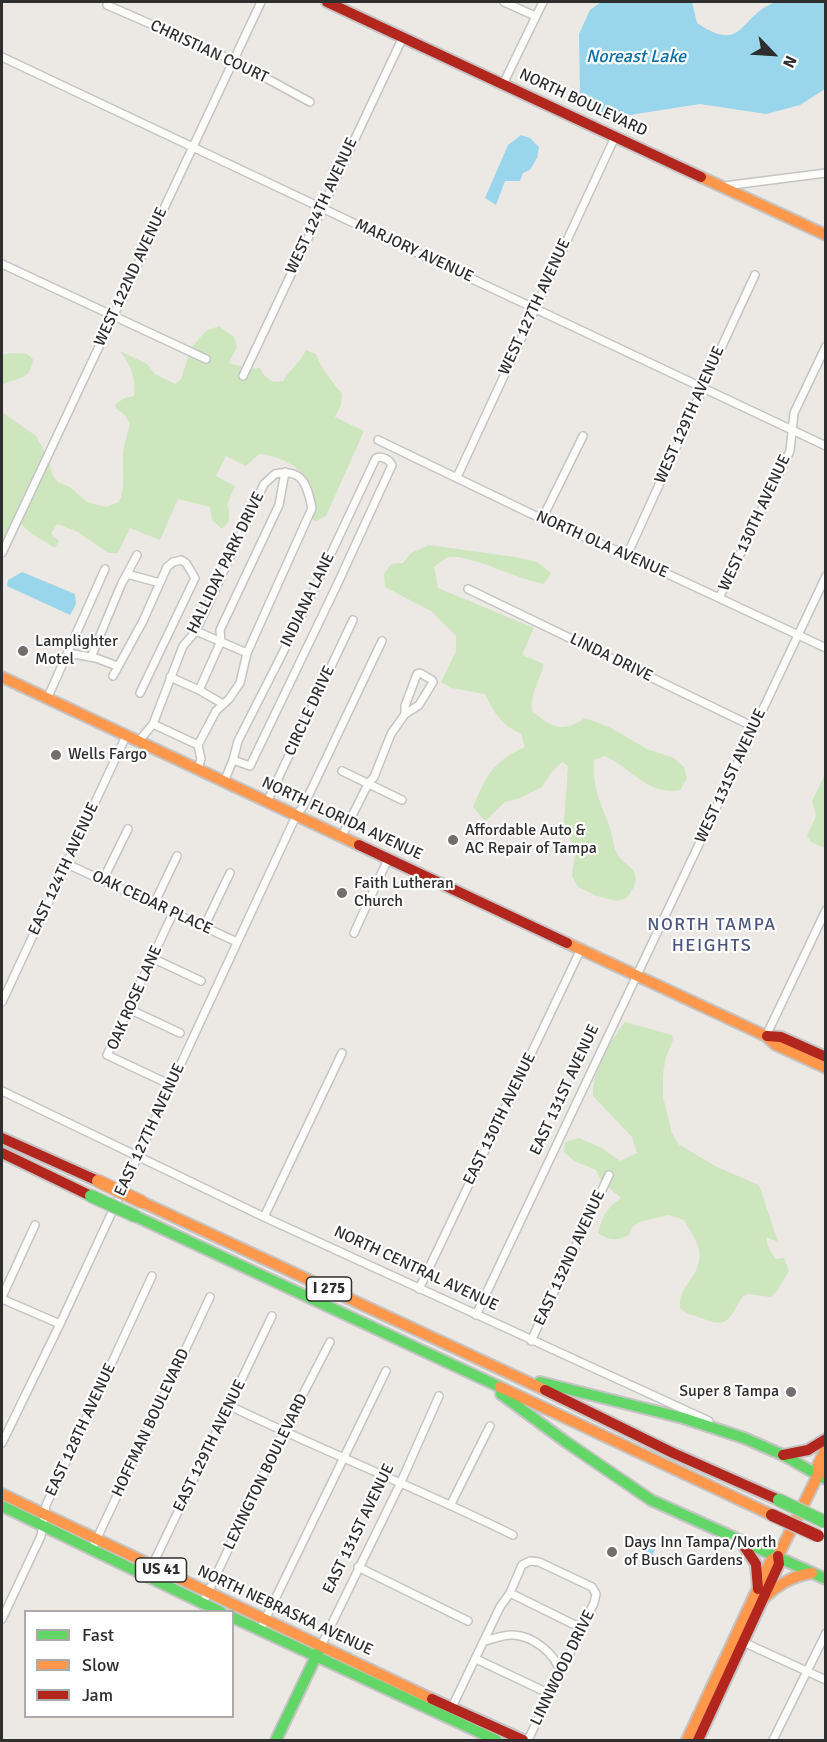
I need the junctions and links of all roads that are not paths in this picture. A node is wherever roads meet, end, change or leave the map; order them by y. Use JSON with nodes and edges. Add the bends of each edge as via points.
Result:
{"nodes":[{"id":1,"x":261,"y":2,"type":"edge"},
{"id":2,"x":327,"y":2,"type":"edge"},
{"id":3,"x":504,"y":2,"type":"edge"},
{"id":4,"x":543,"y":2,"type":"edge"},
{"id":5,"x":107,"y":5,"type":"dead end"},
{"id":6,"x":535,"y":16,"type":"junction"},
{"id":7,"x":403,"y":37,"type":"junction"},
{"id":8,"x":2,"y":57,"type":"edge"},
{"id":9,"x":233,"y":60,"type":"junction"},
{"id":10,"x":503,"y":84,"type":"junction"},
{"id":11,"x":310,"y":102,"type":"dead end"},
{"id":12,"x":615,"y":137,"type":"junction"},
{"id":13,"x":193,"y":147,"type":"junction"},
{"id":14,"x":825,"y":173,"type":"edge"},
{"id":15,"x":724,"y":186,"type":"junction"},
{"id":16,"x":321,"y":207,"type":"junction"},
{"id":17,"x":825,"y":235,"type":"edge"},
{"id":18,"x":2,"y":264,"type":"edge"},
{"id":19,"x":754,"y":274,"type":"dead end"},
{"id":20,"x":534,"y":308,"type":"junction"},
{"id":21,"x":113,"y":315,"type":"junction"},
{"id":22,"x":825,"y":346,"type":"edge"},
{"id":23,"x":206,"y":359,"type":"dead end"},
{"id":24,"x":243,"y":376,"type":"dead end"},
{"id":25,"x":701,"y":388,"type":"junction"},
{"id":26,"x":792,"y":431,"type":"junction"},
{"id":27,"x":583,"y":436,"type":"dead end"},
{"id":28,"x":378,"y":440,"type":"dead end"},
{"id":29,"x":825,"y":446,"type":"edge"},
{"id":30,"x":285,"y":472,"type":"junction"},
{"id":31,"x":457,"y":477,"type":"junction"},
{"id":32,"x":542,"y":519,"type":"junction"},
{"id":33,"x":2,"y":553,"type":"edge"},
{"id":34,"x":137,"y":555,"type":"dead end"},
{"id":35,"x":627,"y":555,"type":"junction"},
{"id":36,"x":105,"y":569,"type":"dead end"},
{"id":37,"x":127,"y":574,"type":"junction"},
{"id":38,"x":825,"y":576,"type":"edge"},
{"id":39,"x":160,"y":582,"type":"junction"},
{"id":40,"x":468,"y":589,"type":"dead end"},
{"id":41,"x":719,"y":598,"type":"junction"},
{"id":42,"x":353,"y":620,"type":"dead end"},
{"id":43,"x":196,"y":631,"type":"junction"},
{"id":44,"x":797,"y":635,"type":"junction"},
{"id":45,"x":222,"y":641,"type":"junction"},
{"id":46,"x":382,"y":642,"type":"dead end"},
{"id":47,"x":825,"y":648,"type":"edge"},
{"id":48,"x":68,"y":653,"type":"junction"},
{"id":49,"x":247,"y":653,"type":"junction"},
{"id":50,"x":91,"y":657,"type":"junction"},
{"id":51,"x":117,"y":666,"type":"junction"},
{"id":52,"x":113,"y":676,"type":"dead end"},
{"id":53,"x":2,"y":677,"type":"edge"},
{"id":54,"x":170,"y":677,"type":"junction"},
{"id":55,"x":199,"y":690,"type":"junction"},
{"id":56,"x":140,"y":693,"type":"dead end"},
{"id":57,"x":48,"y":699,"type":"junction"},
{"id":58,"x":223,"y":704,"type":"junction"},
{"id":59,"x":405,"y":714,"type":"junction"},
{"id":60,"x":153,"y":724,"type":"junction"},
{"id":61,"x":754,"y":727,"type":"junction"},
{"id":62,"x":132,"y":739,"type":"junction"},
{"id":63,"x":198,"y":745,"type":"junction"},
{"id":64,"x":233,"y":760,"type":"junction"},
{"id":65,"x":198,"y":769,"type":"junction"},
{"id":66,"x":342,"y":771,"type":"dead end"},
{"id":67,"x":224,"y":782,"type":"junction"},
{"id":68,"x":368,"y":784,"type":"junction"},
{"id":69,"x":402,"y":800,"type":"dead end"},
{"id":70,"x":267,"y":802,"type":"junction"},
{"id":71,"x":296,"y":816,"type":"junction"},
{"id":72,"x":128,"y":829,"type":"dead end"},
{"id":73,"x":341,"y":838,"type":"junction"},
{"id":74,"x":177,"y":856,"type":"dead end"},
{"id":75,"x":387,"y":859,"type":"junction"},
{"id":76,"x":67,"y":864,"type":"junction"},
{"id":77,"x":230,"y":873,"type":"dead end"},
{"id":78,"x":103,"y":880,"type":"junction"},
{"id":79,"x":154,"y":904,"type":"junction"},
{"id":80,"x":825,"y":910,"type":"edge"},
{"id":81,"x":173,"y":913,"type":"junction"},
{"id":82,"x":204,"y":927,"type":"junction"},
{"id":83,"x":354,"y":933,"type":"dead end"},
{"id":84,"x":237,"y":942,"type":"junction"},
{"id":85,"x":581,"y":949,"type":"junction"},
{"id":86,"x":152,"y":958,"type":"junction"},
{"id":87,"x":637,"y":976,"type":"junction"},
{"id":88,"x":201,"y":981,"type":"dead end"},
{"id":89,"x":2,"y":1002,"type":"edge"},
{"id":90,"x":129,"y":1009,"type":"junction"},
{"id":91,"x":180,"y":1033,"type":"dead end"},
{"id":92,"x":766,"y":1036,"type":"junction"},
{"id":93,"x":342,"y":1053,"type":"dead end"},
{"id":94,"x":825,"y":1057,"type":"edge"},
{"id":95,"x":825,"y":1068,"type":"edge"},
{"id":96,"x":171,"y":1085,"type":"junction"},
{"id":97,"x":2,"y":1091,"type":"edge"},
{"id":98,"x":2,"y":1138,"type":"edge"},
{"id":99,"x":2,"y":1154,"type":"edge"},
{"id":100,"x":137,"y":1155,"type":"junction"},
{"id":101,"x":609,"y":1174,"type":"dead end"},
{"id":102,"x":264,"y":1217,"type":"junction"},
{"id":103,"x":35,"y":1225,"type":"dead end"},
{"id":104,"x":152,"y":1276,"type":"dead end"},
{"id":105,"x":419,"y":1289,"type":"junction"},
{"id":106,"x":210,"y":1297,"type":"dead end"},
{"id":107,"x":2,"y":1298,"type":"edge"},
{"id":108,"x":476,"y":1315,"type":"junction"},
{"id":109,"x":272,"y":1316,"type":"dead end"},
{"id":110,"x":60,"y":1324,"type":"junction"},
{"id":111,"x":531,"y":1341,"type":"junction"},
{"id":112,"x":330,"y":1342,"type":"dead end"},
{"id":113,"x":386,"y":1371,"type":"dead end"},
{"id":114,"x":516,"y":1376,"type":"junction"},
{"id":115,"x":478,"y":1377,"type":"junction"},
{"id":116,"x":439,"y":1396,"type":"dead end"},
{"id":117,"x":230,"y":1406,"type":"junction"},
{"id":118,"x":490,"y":1426,"type":"dead end"},
{"id":119,"x":284,"y":1431,"type":"junction"},
{"id":120,"x":744,"y":1438,"type":"junction"},
{"id":121,"x":825,"y":1439,"type":"edge"},
{"id":122,"x":2,"y":1443,"type":"edge"},
{"id":123,"x":825,"y":1448,"type":"edge"},
{"id":124,"x":783,"y":1455,"type":"junction"},
{"id":125,"x":342,"y":1458,"type":"junction"},
{"id":126,"x":823,"y":1473,"type":"edge"},
{"id":127,"x":401,"y":1482,"type":"junction"},
{"id":128,"x":2,"y":1494,"type":"edge"},
{"id":129,"x":451,"y":1504,"type":"junction"},
{"id":130,"x":2,"y":1506,"type":"edge"},
{"id":131,"x":44,"y":1520,"type":"junction"},
{"id":132,"x":825,"y":1522,"type":"edge"},
{"id":133,"x":513,"y":1535,"type":"dead end"},
{"id":134,"x":822,"y":1538,"type":"edge"},
{"id":135,"x":739,"y":1540,"type":"junction"},
{"id":136,"x":94,"y":1544,"type":"junction"},
{"id":137,"x":778,"y":1556,"type":"junction"},
{"id":138,"x":358,"y":1567,"type":"junction"},
{"id":139,"x":149,"y":1571,"type":"junction"},
{"id":140,"x":812,"y":1573,"type":"junction"},
{"id":141,"x":825,"y":1579,"type":"edge"},
{"id":142,"x":758,"y":1589,"type":"junction"},
{"id":143,"x":510,"y":1593,"type":"junction"},
{"id":144,"x":206,"y":1598,"type":"junction"},
{"id":145,"x":761,"y":1601,"type":"junction"},
{"id":146,"x":220,"y":1610,"type":"edge"},
{"id":147,"x":231,"y":1610,"type":"edge"},
{"id":148,"x":234,"y":1612,"type":"edge"},
{"id":149,"x":234,"y":1618,"type":"edge"},
{"id":150,"x":2,"y":1619,"type":"edge"},
{"id":151,"x":468,"y":1621,"type":"dead end"},
{"id":152,"x":262,"y":1625,"type":"junction"},
{"id":153,"x":581,"y":1628,"type":"junction"},
{"id":154,"x":825,"y":1633,"type":"edge"},
{"id":155,"x":485,"y":1641,"type":"junction"},
{"id":156,"x":743,"y":1642,"type":"junction"},
{"id":157,"x":318,"y":1651,"type":"junction"},
{"id":158,"x":476,"y":1659,"type":"junction"},
{"id":159,"x":806,"y":1671,"type":"junction"},
{"id":160,"x":560,"y":1672,"type":"junction"},
{"id":161,"x":825,"y":1680,"type":"edge"},
{"id":162,"x":407,"y":1694,"type":"junction"},
{"id":163,"x":550,"y":1694,"type":"junction"},
{"id":164,"x":452,"y":1707,"type":"junction"},
{"id":165,"x":494,"y":1735,"type":"edge"},
{"id":166,"x":276,"y":1740,"type":"edge"},
{"id":167,"x":523,"y":1740,"type":"edge"},
{"id":168,"x":528,"y":1740,"type":"edge"},
{"id":169,"x":687,"y":1740,"type":"edge"},
{"id":170,"x":698,"y":1740,"type":"edge"},
{"id":171,"x":774,"y":1740,"type":"edge"}],
"edges":[{"from":1,"to":9,"type":"street","name":"WEST 122ND AVENUE"},
{"from":2,"to":7,"type":"main road","name":"NORTH BOULEVARD"},
{"from":3,"to":6,"type":"street"},
{"from":4,"to":6,"type":"street"},
{"from":5,"to":9,"type":"street","name":"CHRISTIAN COURT"},
{"from":6,"to":10,"type":"street"},
{"from":7,"to":10,"type":"main road","name":"NORTH BOULEVARD"},
{"from":7,"to":16,"type":"street","name":"WEST 124TH AVENUE"},
{"from":8,"to":13,"type":"street","name":"MARJORY AVENUE"},
{"from":9,"to":11,"type":"street","name":"CHRISTIAN COURT"},
{"from":9,"to":13,"type":"street","name":"WEST 122ND AVENUE"},
{"from":10,"to":12,"type":"main road","name":"NORTH BOULEVARD"},
{"from":12,"to":15,"type":"main road","name":"NORTH BOULEVARD"},
{"from":12,"to":20,"type":"street","name":"WEST 127TH AVENUE"},
{"from":13,"to":16,"type":"street","name":"MARJORY AVENUE"},
{"from":13,"to":21,"type":"street","name":"WEST 122ND AVENUE"},
{"from":14,"to":15,"type":"street"},
{"from":15,"to":17,"type":"main road","name":"NORTH BOULEVARD"},
{"from":16,"to":20,"type":"street","name":"MARJORY AVENUE"},
{"from":16,"to":24,"type":"street","name":"WEST 124TH AVENUE"},
{"from":18,"to":21,"type":"street"},
{"from":19,"to":25,"type":"street","name":"WEST 129TH AVENUE"},
{"from":20,"to":25,"type":"street","name":"MARJORY AVENUE"},
{"from":20,"to":31,"type":"street","name":"WEST 127TH AVENUE"},
{"from":21,"to":23,"type":"street"},
{"from":21,"to":33,"type":"street","name":"WEST 122ND AVENUE"},
{"from":22,"to":26,"type":"street","name":"WEST 130TH AVENUE","via":[[794,413]]},
{"from":25,"to":26,"type":"street","name":"MARJORY AVENUE"},
{"from":25,"to":35,"type":"street","name":"WEST 129TH AVENUE"},
{"from":26,"to":29,"type":"street","name":"MARJORY AVENUE"},
{"from":26,"to":41,"type":"street","name":"WEST 130TH AVENUE","via":[[790,451]]},
{"from":27,"to":32,"type":"street"},
{"from":28,"to":31,"type":"street","name":"NORTH OLA AVENUE"},
{"from":30,"to":43,"type":"street","name":"HALLIDAY PARK DRIVE","via":[[275,474],[264,484]]},
{"from":30,"to":45,"type":"street","via":[[279,505],[220,630]]},
{"from":30,"to":49,"type":"street","via":[[301,478],[308,486],[312,508]]},
{"from":31,"to":32,"type":"street","name":"NORTH OLA AVENUE"},
{"from":32,"to":35,"type":"street","name":"NORTH OLA AVENUE"},
{"from":34,"to":37,"type":"street"},
{"from":35,"to":41,"type":"street","name":"NORTH OLA AVENUE"},
{"from":36,"to":48,"type":"street"},
{"from":37,"to":39,"type":"street"},
{"from":37,"to":50,"type":"street"},
{"from":38,"to":44,"type":"street","name":"WEST 131ST AVENUE"},
{"from":39,"to":51,"type":"street"},
{"from":39,"to":56,"type":"street","via":[[167,567],[181,560],[195,578]]},
{"from":40,"to":61,"type":"street","name":"LINDA DRIVE"},
{"from":41,"to":44,"type":"street","name":"NORTH OLA AVENUE"},
{"from":42,"to":70,"type":"street","name":"CIRCLE DRIVE"},
{"from":43,"to":45,"type":"street"},
{"from":43,"to":54,"type":"street","name":"HALLIDAY PARK DRIVE","via":[[183,646]]},
{"from":44,"to":47,"type":"street","name":"NORTH OLA AVENUE"},
{"from":44,"to":61,"type":"street","name":"WEST 131ST AVENUE"},
{"from":45,"to":49,"type":"street"},
{"from":45,"to":55,"type":"street"},
{"from":46,"to":71,"type":"street"},
{"from":48,"to":50,"type":"street"},
{"from":48,"to":57,"type":"street"},
{"from":49,"to":58,"type":"street","via":[[240,683]]},
{"from":50,"to":51,"type":"street"},
{"from":51,"to":52,"type":"street"},
{"from":53,"to":57,"type":"main road","name":"NORTH FLORIDA AVENUE"},
{"from":54,"to":55,"type":"street"},
{"from":54,"to":60,"type":"street","name":"HALLIDAY PARK DRIVE"},
{"from":55,"to":58,"type":"street"},
{"from":57,"to":62,"type":"main road","name":"NORTH FLORIDA AVENUE"},
{"from":58,"to":63,"type":"street"},
{"from":59,"to":59,"type":"street","via":[[419,705],[433,682],[420,673]]},
{"from":59,"to":68,"type":"street","via":[[391,734]]},
{"from":60,"to":62,"type":"street","name":"HALLIDAY PARK DRIVE"},
{"from":60,"to":63,"type":"street"},
{"from":61,"to":87,"type":"street","name":"WEST 131ST AVENUE"},
{"from":62,"to":65,"type":"main road","name":"NORTH FLORIDA AVENUE"},
{"from":62,"to":76,"type":"street","name":"EAST 124TH AVENUE"},
{"from":63,"to":65,"type":"street"},
{"from":64,"to":64,"type":"street","name":"INDIANA LANE","via":[[250,766],[392,465],[388,460],[376,458],[238,741]]},
{"from":64,"to":67,"type":"street"},
{"from":65,"to":67,"type":"main road","name":"NORTH FLORIDA AVENUE"},
{"from":66,"to":68,"type":"street"},
{"from":67,"to":70,"type":"main road","name":"NORTH FLORIDA AVENUE"},
{"from":68,"to":69,"type":"street"},
{"from":68,"to":73,"type":"street"},
{"from":70,"to":71,"type":"main road","name":"NORTH FLORIDA AVENUE"},
{"from":71,"to":73,"type":"main road","name":"NORTH FLORIDA AVENUE"},
{"from":71,"to":84,"type":"street","name":"EAST 127TH AVENUE"},
{"from":72,"to":78,"type":"street"},
{"from":73,"to":75,"type":"main road","name":"NORTH FLORIDA AVENUE"},
{"from":74,"to":79,"type":"street"},
{"from":75,"to":83,"type":"street"},
{"from":75,"to":85,"type":"main road","name":"NORTH FLORIDA AVENUE"},
{"from":76,"to":78,"type":"street","name":"OAK CEDAR PLACE"},
{"from":76,"to":89,"type":"street","name":"EAST 124TH AVENUE"},
{"from":77,"to":82,"type":"street"},
{"from":78,"to":79,"type":"street","name":"OAK CEDAR PLACE"},
{"from":79,"to":81,"type":"street","name":"OAK CEDAR PLACE"},
{"from":80,"to":92,"type":"street"},
{"from":81,"to":82,"type":"street","name":"OAK CEDAR PLACE"},
{"from":81,"to":86,"type":"street","name":"OAK ROSE LANE"},
{"from":82,"to":84,"type":"street","name":"OAK CEDAR PLACE"},
{"from":84,"to":96,"type":"street","name":"EAST 127TH AVENUE"},
{"from":85,"to":87,"type":"main road","name":"NORTH FLORIDA AVENUE"},
{"from":85,"to":105,"type":"street","name":"EAST 130TH AVENUE"},
{"from":86,"to":88,"type":"street"},
{"from":86,"to":90,"type":"street","name":"OAK ROSE LANE"},
{"from":87,"to":92,"type":"main road","name":"NORTH FLORIDA AVENUE"},
{"from":87,"to":108,"type":"street","name":"EAST 131ST AVENUE"},
{"from":90,"to":91,"type":"street"},
{"from":90,"to":96,"type":"street","name":"OAK ROSE LANE","via":[[108,1055]]},
{"from":92,"to":94,"type":"main road","name":"NORTH FLORIDA AVENUE","via":[[781,1037]]},
{"from":92,"to":95,"type":"main road","name":"NORTH FLORIDA AVENUE","via":[[776,1045]]},
{"from":93,"to":102,"type":"street"},
{"from":96,"to":100,"type":"street","name":"EAST 127TH AVENUE"},
{"from":97,"to":100,"type":"street","name":"NORTH CENTRAL AVENUE"},
{"from":98,"to":114,"type":"main road","number":"I 275","bridge":true},
{"from":99,"to":115,"type":"main road","number":"I 275","bridge":true},
{"from":100,"to":102,"type":"street","name":"NORTH CENTRAL AVENUE"},
{"from":100,"to":110,"type":"street","name":"EAST 127TH AVENUE"},
{"from":101,"to":111,"type":"street","name":"EAST 132ND AVENUE"},
{"from":102,"to":105,"type":"street","name":"NORTH CENTRAL AVENUE"},
{"from":103,"to":107,"type":"street"},
{"from":104,"to":131,"type":"street","name":"EAST 128TH AVENUE","via":[[46,1505]]},
{"from":105,"to":108,"type":"street","name":"NORTH CENTRAL AVENUE"},
{"from":106,"to":136,"type":"street","name":"HOFFMAN BOULEVARD"},
{"from":107,"to":110,"type":"street"},
{"from":108,"to":111,"type":"street","name":"NORTH CENTRAL AVENUE"},
{"from":109,"to":117,"type":"street","name":"EAST 129TH AVENUE"},
{"from":110,"to":122,"type":"street","name":"EAST 127TH AVENUE"},
{"from":111,"to":120,"type":"street","name":"NORTH CENTRAL AVENUE"},
{"from":112,"to":119,"type":"street","name":"LEXINGTON BOULEVARD"},
{"from":113,"to":125,"type":"street"},
{"from":114,"to":120,"type":"main road","via":[[683,1418]]},
{"from":114,"to":132,"type":"main road","number":"I 275","bridge":true},
{"from":115,"to":134,"type":"main road","number":"I 275","bridge":true},
{"from":115,"to":135,"type":"main road","via":[[640,1493]]},
{"from":116,"to":127,"type":"street","name":"EAST 131ST AVENUE"},
{"from":117,"to":119,"type":"street"},
{"from":117,"to":139,"type":"street","name":"EAST 129TH AVENUE"},
{"from":118,"to":129,"type":"street"},
{"from":119,"to":125,"type":"street"},
{"from":119,"to":144,"type":"street","name":"LEXINGTON BOULEVARD"},
{"from":120,"to":124,"type":"main road","name":"NORTH CENTRAL AVENUE"},
{"from":121,"to":124,"type":"main road","via":[[808,1450]]},
{"from":123,"to":126,"type":"main road","via":[[818,1465]]},
{"from":124,"to":126,"type":"main road","name":"NORTH CENTRAL AVENUE"},
{"from":125,"to":127,"type":"street"},
{"from":125,"to":152,"type":"street"},
{"from":126,"to":137,"type":"main road"},
{"from":127,"to":129,"type":"street"},
{"from":127,"to":138,"type":"street","name":"EAST 131ST AVENUE"},
{"from":128,"to":131,"type":"main road","name":"NORTH NEBRASKA AVENUE","number":"US 41"},
{"from":129,"to":133,"type":"street"},
{"from":130,"to":131,"type":"main road","name":"NORTH NEBRASKA AVENUE","number":"US 41"},
{"from":131,"to":136,"type":"main road","name":"NORTH NEBRASKA AVENUE","number":"US 41"},
{"from":131,"to":150,"type":"street","name":"EAST 128TH AVENUE","via":[[41,1536]]},
{"from":135,"to":137,"type":"main road"},
{"from":135,"to":142,"type":"main road","via":[[757,1564]]},
{"from":136,"to":139,"type":"main road","name":"NORTH NEBRASKA AVENUE","number":"US 41"},
{"from":137,"to":140,"type":"main road"},
{"from":137,"to":142,"type":"main road","via":[[771,1560]]},
{"from":137,"to":145,"type":"main road","via":[[779,1564]]},
{"from":138,"to":151,"type":"street"},
{"from":138,"to":157,"type":"street","name":"EAST 131ST AVENUE"},
{"from":139,"to":144,"type":"main road","name":"NORTH NEBRASKA AVENUE","number":"US 41"},
{"from":140,"to":141,"type":"main road"},
{"from":140,"to":145,"type":"main road","via":[[785,1580]]},
{"from":142,"to":169,"type":"main road"},
{"from":143,"to":153,"type":"street"},
{"from":143,"to":153,"type":"street","name":"LINNWOOD DRIVE","via":[[522,1565],[530,1561],[592,1587],[596,1594],[594,1603]]},
{"from":143,"to":155,"type":"street"},
{"from":144,"to":146,"type":"main road","name":"NORTH NEBRASKA AVENUE","number":"US 41"},
{"from":144,"to":147,"type":"main road","name":"NORTH NEBRASKA AVENUE","number":"US 41"},
{"from":145,"to":156,"type":"main road"},
{"from":148,"to":152,"type":"main road","name":"NORTH NEBRASKA AVENUE","number":"US 41"},
{"from":149,"to":152,"type":"main road","name":"NORTH NEBRASKA AVENUE","number":"US 41"},
{"from":152,"to":157,"type":"main road","name":"NORTH NEBRASKA AVENUE","number":"US 41"},
{"from":153,"to":160,"type":"street","name":"LINNWOOD DRIVE"},
{"from":154,"to":159,"type":"street"},
{"from":155,"to":158,"type":"street"},
{"from":155,"to":160,"type":"street","via":[[514,1635],[532,1641],[553,1656]]},
{"from":156,"to":159,"type":"street"},
{"from":156,"to":170,"type":"main road"},
{"from":157,"to":162,"type":"main road","name":"NORTH NEBRASKA AVENUE","number":"US 41"},
{"from":157,"to":166,"type":"main road","name":"EAST 131ST AVENUE"},
{"from":158,"to":163,"type":"street"},
{"from":158,"to":164,"type":"street"},
{"from":159,"to":161,"type":"street"},
{"from":159,"to":171,"type":"street"},
{"from":160,"to":163,"type":"street","name":"LINNWOOD DRIVE"},
{"from":162,"to":164,"type":"main road","name":"NORTH NEBRASKA AVENUE","number":"US 41"},
{"from":162,"to":165,"type":"main road","name":"NORTH NEBRASKA AVENUE","number":"US 41"},
{"from":163,"to":168,"type":"street","name":"LINNWOOD DRIVE"},
{"from":164,"to":165,"type":"main road","name":"NORTH NEBRASKA AVENUE","number":"US 41"},
{"from":165,"to":167,"type":"main road","name":"NORTH NEBRASKA AVENUE","number":"US 41"}]}
